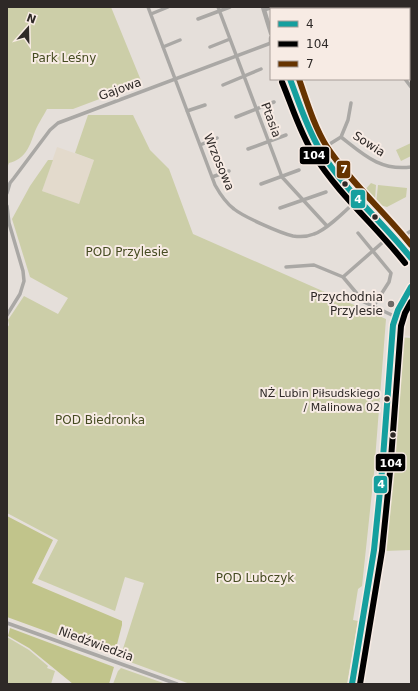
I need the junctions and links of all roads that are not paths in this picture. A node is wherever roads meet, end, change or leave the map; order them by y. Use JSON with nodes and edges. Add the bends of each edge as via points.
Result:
{"nodes":[{"id":1,"x":148,"y":7,"type":"edge"},
{"id":2,"x":168,"y":7,"type":"edge"},
{"id":3,"x":230,"y":7,"type":"edge"},
{"id":4,"x":273,"y":7,"type":"edge"},
{"id":5,"x":218,"y":9,"type":"edge"},
{"id":6,"x":264,"y":9,"type":"edge"},
{"id":7,"x":151,"y":14,"type":"junction"},
{"id":8,"x":198,"y":19,"type":"dead end"},
{"id":9,"x":270,"y":24,"type":"edge"},
{"id":10,"x":230,"y":39,"type":"junction"},
{"id":11,"x":180,"y":40,"type":"dead end"},
{"id":12,"x":270,"y":43,"type":"edge"},
{"id":13,"x":163,"y":47,"type":"junction"},
{"id":14,"x":210,"y":47,"type":"dead end"},
{"id":15,"x":236,"y":56,"type":"junction"},
{"id":16,"x":261,"y":70,"type":"dead end"},
{"id":17,"x":244,"y":76,"type":"junction"},
{"id":18,"x":175,"y":79,"type":"junction"},
{"id":19,"x":290,"y":80,"type":"edge"},
{"id":20,"x":224,"y":85,"type":"dead end"},
{"id":21,"x":274,"y":102,"type":"dead end"},
{"id":22,"x":351,"y":103,"type":"dead end"},
{"id":23,"x":205,"y":105,"type":"dead end"},
{"id":24,"x":257,"y":109,"type":"junction"},
{"id":25,"x":187,"y":112,"type":"junction"},
{"id":26,"x":236,"y":117,"type":"dead end"},
{"id":27,"x":286,"y":135,"type":"dead end"},
{"id":28,"x":341,"y":137,"type":"junction"},
{"id":29,"x":217,"y":138,"type":"dead end"},
{"id":30,"x":268,"y":141,"type":"junction"},
{"id":31,"x":200,"y":145,"type":"junction"},
{"id":32,"x":248,"y":149,"type":"dead end"},
{"id":33,"x":320,"y":150,"type":"junction"},
{"id":34,"x":411,"y":167,"type":"edge"},
{"id":35,"x":299,"y":170,"type":"dead end"},
{"id":36,"x":230,"y":171,"type":"dead end"},
{"id":37,"x":212,"y":177,"type":"junction"},
{"id":38,"x":282,"y":177,"type":"junction"},
{"id":39,"x":261,"y":184,"type":"dead end"},
{"id":40,"x":326,"y":192,"type":"dead end"},
{"id":41,"x":7,"y":194,"type":"edge"},
{"id":42,"x":359,"y":198,"type":"junction"},
{"id":43,"x":303,"y":201,"type":"junction"},
{"id":44,"x":7,"y":206,"type":"edge"},
{"id":45,"x":280,"y":208,"type":"dead end"},
{"id":46,"x":327,"y":226,"type":"junction"},
{"id":47,"x":411,"y":231,"type":"edge"},
{"id":48,"x":358,"y":233,"type":"dead end"},
{"id":49,"x":391,"y":235,"type":"junction"},
{"id":50,"x":401,"y":246,"type":"junction"},
{"id":51,"x":373,"y":250,"type":"junction"},
{"id":52,"x":411,"y":257,"type":"edge"},
{"id":53,"x":286,"y":267,"type":"dead end"},
{"id":54,"x":343,"y":277,"type":"junction"},
{"id":55,"x":411,"y":288,"type":"edge"},
{"id":56,"x":373,"y":307,"type":"junction"},
{"id":57,"x":7,"y":316,"type":"edge"},
{"id":58,"x":394,"y":316,"type":"junction"},
{"id":59,"x":7,"y":623,"type":"edge"},
{"id":60,"x":177,"y":684,"type":"edge"},
{"id":61,"x":352,"y":684,"type":"edge"}],
"edges":[{"from":1,"to":7,"type":"street","name":"Wrzosowa"},
{"from":2,"to":7,"type":"street"},
{"from":3,"to":5,"type":"street"},
{"from":4,"to":6,"type":"street"},
{"from":5,"to":8,"type":"street"},
{"from":5,"to":10,"type":"street","name":"Ptasia"},
{"from":6,"to":9,"type":"street"},
{"from":7,"to":13,"type":"street","name":"Wrzosowa"},
{"from":10,"to":14,"type":"street"},
{"from":10,"to":15,"type":"street","name":"Ptasia"},
{"from":11,"to":13,"type":"street"},
{"from":12,"to":15,"type":"street","name":"Gajowa"},
{"from":13,"to":18,"type":"street","name":"Wrzosowa"},
{"from":15,"to":17,"type":"street","name":"Ptasia"},
{"from":15,"to":18,"type":"street","name":"Gajowa"},
{"from":16,"to":17,"type":"street"},
{"from":17,"to":20,"type":"street"},
{"from":17,"to":24,"type":"street","name":"Ptasia"},
{"from":18,"to":25,"type":"street","name":"Wrzosowa"},
{"from":18,"to":41,"type":"street","name":"Gajowa","via":[[55,124],[13,180]]},
{"from":19,"to":33,"type":"street"},
{"from":21,"to":24,"type":"street"},
{"from":22,"to":28,"type":"street","name":"Sowia"},
{"from":23,"to":25,"type":"street"},
{"from":24,"to":26,"type":"street"},
{"from":24,"to":30,"type":"street","name":"Ptasia"},
{"from":25,"to":31,"type":"street","name":"Wrzosowa"},
{"from":27,"to":30,"type":"street"},
{"from":28,"to":33,"type":"street","name":"Sowia"},
{"from":28,"to":34,"type":"street","name":"Sowia","via":[[376,163],[400,168]]},
{"from":29,"to":31,"type":"street"},
{"from":30,"to":32,"type":"street"},
{"from":30,"to":38,"type":"street","name":"Ptasia"},
{"from":31,"to":37,"type":"street","name":"Wrzosowa"},
{"from":33,"to":42,"type":"street"},
{"from":35,"to":38,"type":"street"},
{"from":36,"to":37,"type":"street"},
{"from":37,"to":46,"type":"street","name":"Wrzosowa","via":[[220,193],[243,215],[285,233],[297,237],[309,236]]},
{"from":38,"to":39,"type":"street"},
{"from":38,"to":43,"type":"street","name":"Ptasia"},
{"from":40,"to":43,"type":"street"},
{"from":42,"to":46,"type":"street","name":"Wrzosowa"},
{"from":42,"to":49,"type":"street"},
{"from":43,"to":45,"type":"street"},
{"from":43,"to":46,"type":"street","name":"Ptasia"},
{"from":44,"to":57,"type":"street","via":[[24,281],[20,294]]},
{"from":47,"to":50,"type":"street","via":[[400,238]]},
{"from":48,"to":51,"type":"street"},
{"from":49,"to":50,"type":"street"},
{"from":49,"to":51,"type":"street"},
{"from":50,"to":52,"type":"street"},
{"from":51,"to":54,"type":"street"},
{"from":51,"to":56,"type":"street","via":[[391,273],[389,282]]},
{"from":53,"to":54,"type":"street","via":[[314,265]]},
{"from":54,"to":56,"type":"street","via":[[364,302]]},
{"from":55,"to":58,"type":"street"},
{"from":56,"to":58,"type":"street"},
{"from":58,"to":61,"type":"street","via":[[374,551]]},
{"from":59,"to":60,"type":"street","name":"Niedźwiedzia"}]}
